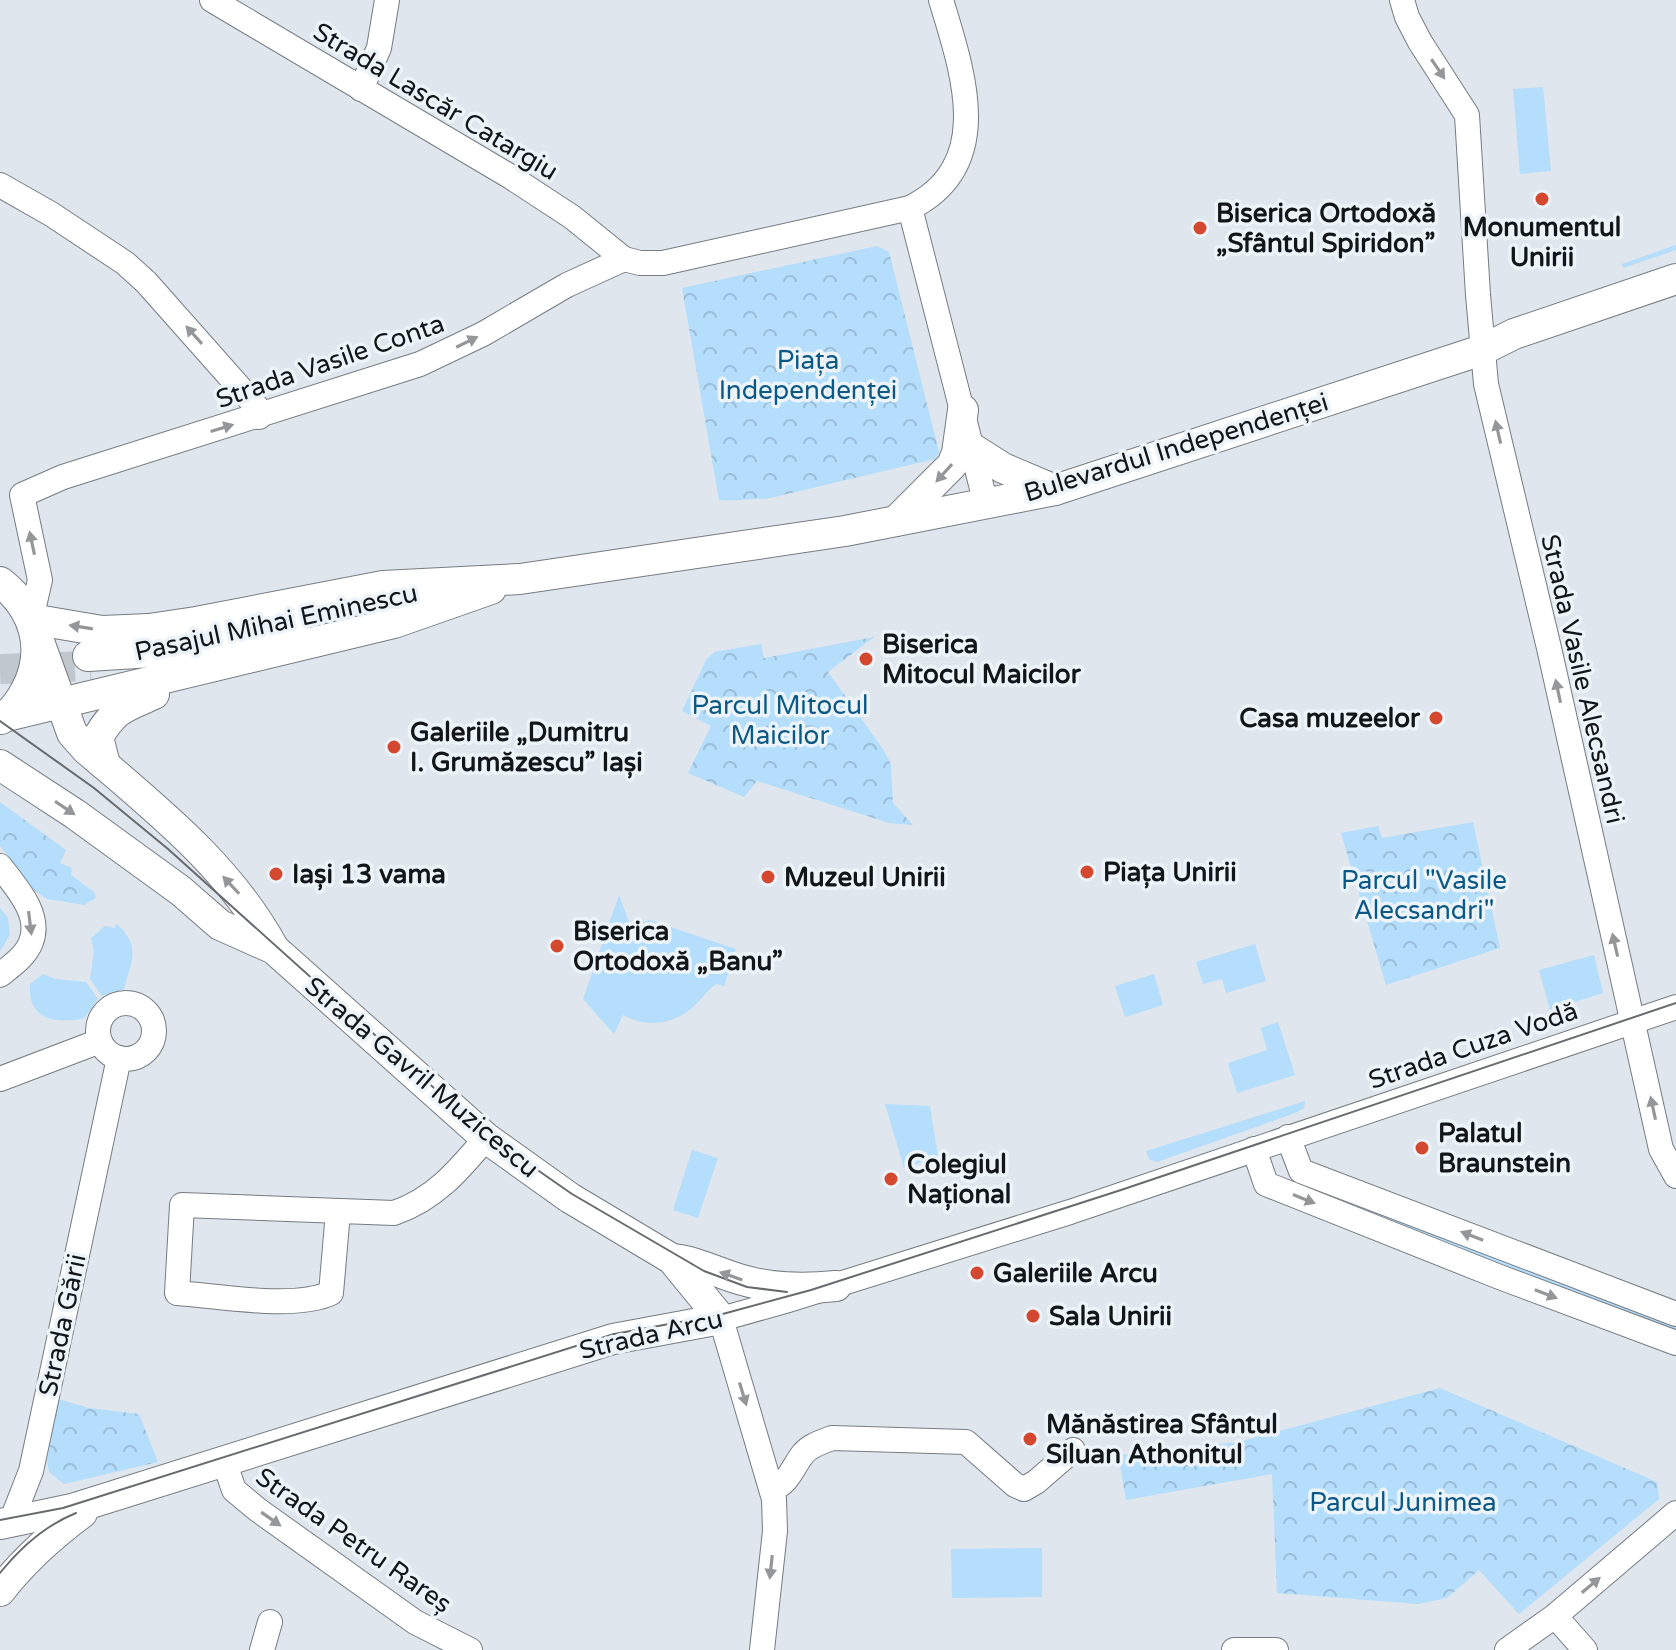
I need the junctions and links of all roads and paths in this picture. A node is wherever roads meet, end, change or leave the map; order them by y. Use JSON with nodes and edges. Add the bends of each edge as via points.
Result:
{"nodes":[{"id":1,"x":212,"y":0,"type":"edge"},
{"id":2,"x":387,"y":0,"type":"edge"},
{"id":3,"x":941,"y":0,"type":"edge"},
{"id":4,"x":1402,"y":0,"type":"edge"},
{"id":5,"x":361,"y":89,"type":"junction"},
{"id":6,"x":0,"y":185,"type":"edge"},
{"id":7,"x":910,"y":208,"type":"junction"},
{"id":8,"x":624,"y":259,"type":"junction"},
{"id":9,"x":1676,"y":279,"type":"edge"},
{"id":10,"x":1482,"y":350,"type":"junction"},
{"id":11,"x":963,"y":410,"type":"junction"},
{"id":12,"x":259,"y":417,"type":"junction"},
{"id":13,"x":973,"y":449,"type":"junction"},
{"id":14,"x":1055,"y":490,"type":"junction"},
{"id":15,"x":986,"y":504,"type":"junction"},
{"id":16,"x":896,"y":521,"type":"junction"},
{"id":17,"x":0,"y":582,"type":"edge"},
{"id":18,"x":464,"y":589,"type":"junction"},
{"id":19,"x":33,"y":626,"type":"junction"},
{"id":20,"x":90,"y":661,"type":"tunnel mouth"},
{"id":21,"x":206,"y":669,"type":"junction"},
{"id":22,"x":63,"y":702,"type":"junction"},
{"id":23,"x":3,"y":718,"type":"edge"},
{"id":24,"x":0,"y":765,"type":"edge"},
{"id":25,"x":105,"y":765,"type":"junction"},
{"id":26,"x":0,"y":866,"type":"edge"},
{"id":27,"x":274,"y":949,"type":"junction"},
{"id":28,"x":0,"y":975,"type":"edge"},
{"id":29,"x":1676,"y":1007,"type":"edge"},
{"id":30,"x":1633,"y":1021,"type":"junction"},
{"id":31,"x":100,"y":1041,"type":"junction"},
{"id":32,"x":119,"y":1058,"type":"junction"},
{"id":33,"x":0,"y":1079,"type":"edge"},
{"id":34,"x":1288,"y":1137,"type":"junction"},
{"id":35,"x":486,"y":1138,"type":"junction"},
{"id":36,"x":1254,"y":1149,"type":"junction"},
{"id":37,"x":1676,"y":1176,"type":"edge"},
{"id":38,"x":338,"y":1212,"type":"junction"},
{"id":39,"x":677,"y":1265,"type":"junction"},
{"id":40,"x":836,"y":1286,"type":"junction"},
{"id":41,"x":1676,"y":1314,"type":"edge"},
{"id":42,"x":721,"y":1319,"type":"junction"},
{"id":43,"x":659,"y":1329,"type":"junction"},
{"id":44,"x":1676,"y":1343,"type":"edge"},
{"id":45,"x":1073,"y":1450,"type":"dead end"},
{"id":46,"x":224,"y":1461,"type":"junction"},
{"id":47,"x":772,"y":1489,"type":"junction"},
{"id":48,"x":99,"y":1500,"type":"junction"},
{"id":49,"x":1676,"y":1513,"type":"edge"},
{"id":50,"x":4,"y":1531,"type":"edge"},
{"id":51,"x":0,"y":1591,"type":"edge"},
{"id":52,"x":1555,"y":1616,"type":"junction"},
{"id":53,"x":270,"y":1622,"type":"dead end"},
{"id":54,"x":262,"y":1650,"type":"edge"},
{"id":55,"x":470,"y":1650,"type":"edge"},
{"id":56,"x":762,"y":1650,"type":"edge"},
{"id":57,"x":1234,"y":1650,"type":"edge"},
{"id":58,"x":1260,"y":1650,"type":"edge"},
{"id":59,"x":1276,"y":1650,"type":"edge"},
{"id":60,"x":1507,"y":1650,"type":"edge"},
{"id":61,"x":1585,"y":1650,"type":"edge"}],
"edges":[{"from":1,"to":5,"type":"street","name":"Strada Lascăr Catargiu"},
{"from":2,"to":5,"type":"street","via":[[379,48]]},
{"from":3,"to":7,"type":"street","via":[[966,102],[963,144],[944,185]]},
{"from":4,"to":10,"type":"street","name":"Strada Vasile Alecsandri","one_way":true,"via":[[1420,42],[1467,115]]},
{"from":5,"to":8,"type":"street","name":"Strada Lascăr Catargiu","via":[[498,169]]},
{"from":12,"to":6,"type":"street","one_way":true,"via":[[256,406],[125,263]]},
{"from":7,"to":8,"type":"street","via":[[663,263]]},
{"from":7,"to":11,"type":"street"},
{"from":12,"to":8,"type":"street","name":"Strada Vasile Conta","one_way":true,"via":[[420,364]]},
{"from":9,"to":10,"type":"main road","name":"Bulevardul Independenței","via":[[1514,334]]},
{"from":10,"to":14,"type":"main road","name":"Bulevardul Independenței"},
{"from":30,"to":10,"type":"street","name":"Strada Vasile Alecsandri","one_way":true},
{"from":11,"to":13,"type":"street"},
{"from":11,"to":16,"type":"main road","one_way":true,"via":[[952,465]]},
{"from":19,"to":12,"type":"street","name":"Strada Vasile Conta","one_way":true,"via":[[40,580],[22,495],[63,477]]},
{"from":13,"to":14,"type":"main road"},
{"from":13,"to":15,"type":"street"},
{"from":14,"to":15,"type":"main road","name":"Bulevardul Independenței"},
{"from":15,"to":16,"type":"main road","name":"Bulevardul Independenței"},
{"from":16,"to":18,"type":"main road","name":"Bulevardul Independenței"},
{"from":17,"to":19,"type":"main road","name":"Strada Gavril Muzicescu","via":[[22,603]]},
{"from":18,"to":19,"type":"main road","one_way":true,"via":[[383,586],[134,630]]},
{"from":18,"to":20,"type":"main road","name":"Pasajul Mihai Eminescu","via":[[201,651]]},
{"from":18,"to":21,"type":"main road","via":[[394,623]]},
{"from":19,"to":22,"type":"main road","name":"Strada Gavril Muzicescu"},
{"from":19,"to":23,"type":"main road","via":[[36,667],[21,699]]},
{"from":21,"to":22,"type":"main road"},
{"from":21,"to":25,"type":"main road","via":[[123,706],[109,719],[98,737]]},
{"from":22,"to":23,"type":"main road"},
{"from":22,"to":25,"type":"main road","name":"Strada Gavril Muzicescu","via":[[72,733]]},
{"from":24,"to":27,"type":"main road","name":"Strada Gavril Muzicescu","one_way":true,"via":[[85,821],[220,925]]},
{"from":27,"to":25,"type":"main road","name":"Strada Gavril Muzicescu","one_way":true,"via":[[244,899],[183,833]]},
{"from":26,"to":28,"type":"street","one_way":true,"via":[[31,913],[32,931],[22,955]]},
{"from":27,"to":35,"type":"main road","name":"Strada Gavril Muzicescu"},
{"from":29,"to":30,"type":"street","name":"Strada Cuza Vodă"},
{"from":30,"to":34,"type":"street","name":"Strada Cuza Vodă"},
{"from":37,"to":30,"type":"street","name":"Strada Vasile Alecsandri","one_way":true,"via":[[1661,1149]]},
{"from":31,"to":32,"type":"street"},
{"from":31,"to":32,"type":"street","via":[[100,1023],[111,1008],[129,1004],[145,1011],[154,1027],[151,1045],[137,1057]]},
{"from":31,"to":33,"type":"street"},
{"from":32,"to":50,"type":"street","name":"Strada Gării","via":[[31,1471]]},
{"from":34,"to":36,"type":"street","name":"Strada Arcu"},
{"from":41,"to":34,"type":"street","one_way":true,"via":[[1301,1171]]},
{"from":35,"to":38,"type":"street","via":[[417,1205],[394,1213]]},
{"from":35,"to":39,"type":"main road","name":"Strada Gavril Muzicescu"},
{"from":36,"to":40,"type":"street","name":"Strada Arcu"},
{"from":36,"to":44,"type":"street","one_way":true,"via":[[1266,1184]]},
{"from":38,"to":38,"type":"street","via":[[331,1293],[316,1300],[276,1301],[177,1293],[182,1205]]},
{"from":40,"to":39,"type":"main road","one_way":true,"via":[[763,1285],[689,1261]]},
{"from":39,"to":42,"type":"main road","name":"Strada Gavril Muzicescu"},
{"from":39,"to":43,"type":"main road","via":[[682,1297]]},
{"from":40,"to":42,"type":"street","name":"Strada Arcu"},
{"from":42,"to":43,"type":"main road","name":"Strada Arcu"},
{"from":42,"to":47,"type":"street","one_way":true},
{"from":43,"to":46,"type":"main road","name":"Strada Arcu"},
{"from":45,"to":47,"type":"street","via":[[1024,1489],[966,1442],[832,1438],[804,1453],[783,1485]]},
{"from":46,"to":48,"type":"main road","name":"Strada Arcu"},
{"from":46,"to":55,"type":"street","name":"Strada Petru Rareș","one_way":true,"via":[[234,1490],[258,1510],[415,1622]]},
{"from":47,"to":56,"type":"street","one_way":true,"via":[[775,1531]]},
{"from":48,"to":50,"type":"main road","name":"Strada Arcu"},
{"from":48,"to":51,"type":"main road","via":[[49,1538]]},
{"from":52,"to":49,"type":"street","one_way":true},
{"from":52,"to":60,"type":"street"},
{"from":52,"to":61,"type":"street"},
{"from":53,"to":54,"type":"street"},
{"from":57,"to":58,"type":"street"},
{"from":58,"to":59,"type":"street"}]}
